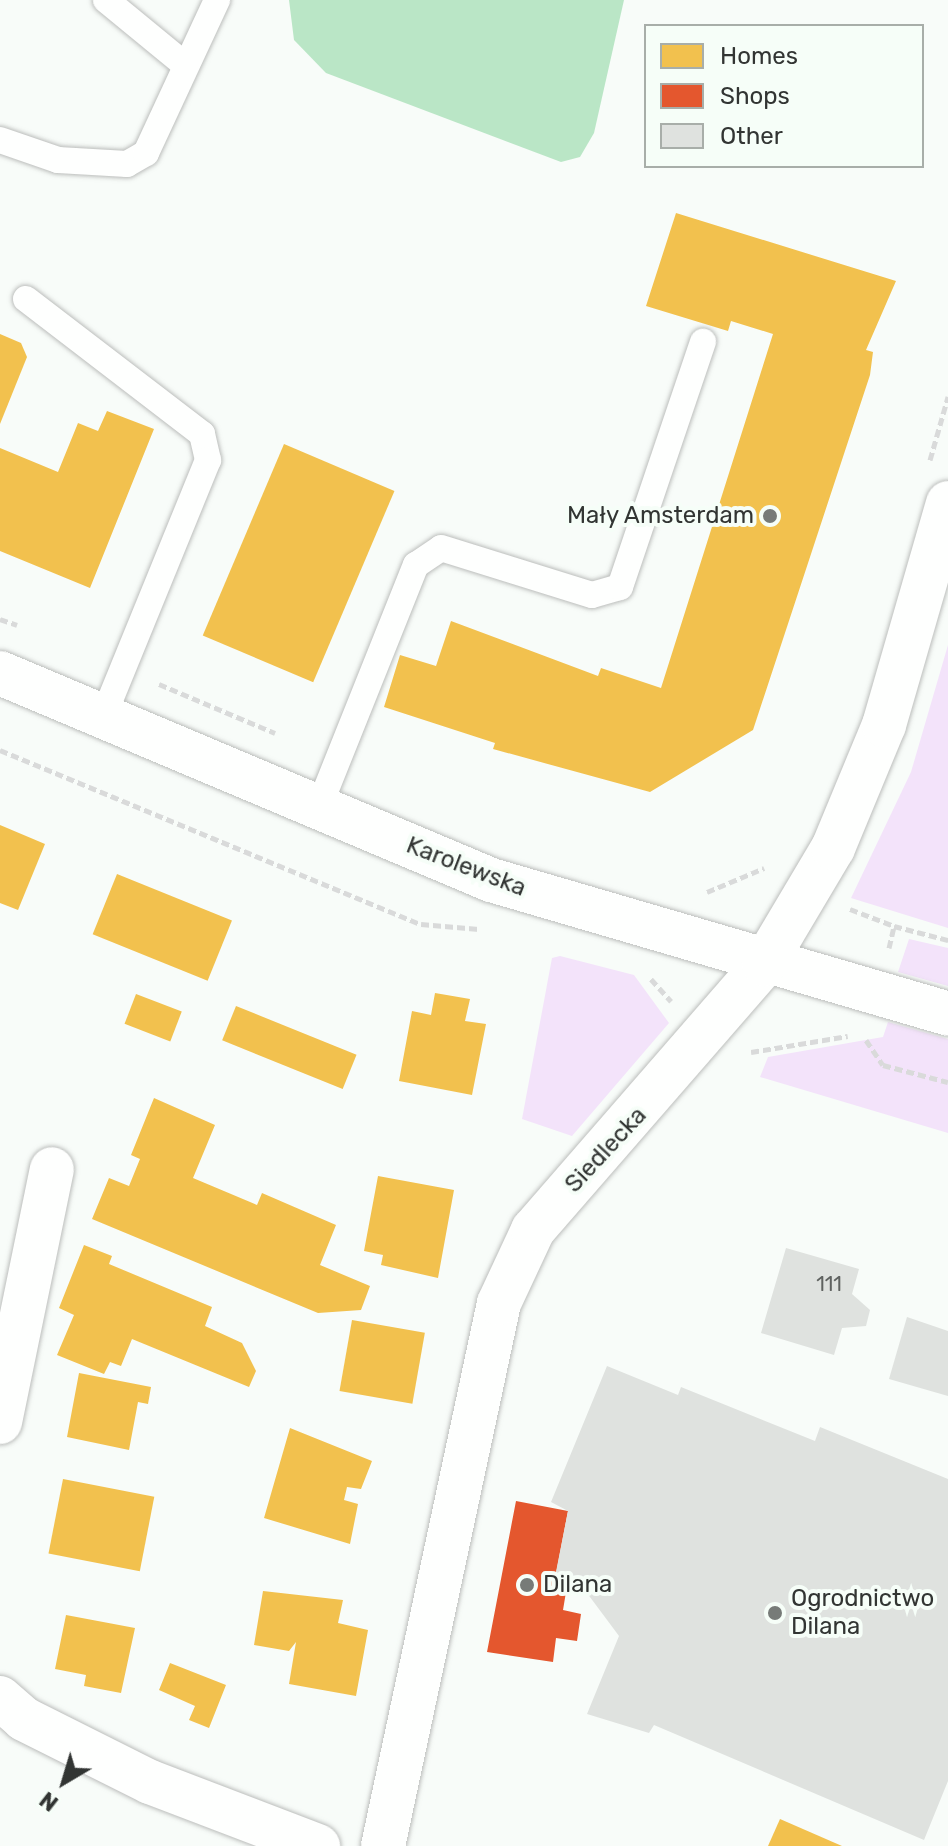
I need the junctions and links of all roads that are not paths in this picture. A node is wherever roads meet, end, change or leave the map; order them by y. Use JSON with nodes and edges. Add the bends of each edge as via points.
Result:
{"nodes":[{"id":1,"x":106,"y":0,"type":"edge"},
{"id":2,"x":217,"y":0,"type":"edge"},
{"id":3,"x":185,"y":65,"type":"junction"},
{"id":4,"x":0,"y":140,"type":"edge"},
{"id":5,"x":26,"y":299,"type":"dead end"},
{"id":6,"x":703,"y":342,"type":"dead end"},
{"id":7,"x":948,"y":503,"type":"edge"},
{"id":8,"x":0,"y":673,"type":"edge"},
{"id":9,"x":104,"y":715,"type":"junction"},
{"id":10,"x":319,"y":807,"type":"junction"},
{"id":11,"x":764,"y":964,"type":"junction"},
{"id":12,"x":948,"y":1014,"type":"edge"},
{"id":13,"x":52,"y":1169,"type":"dead end"},
{"id":14,"x":0,"y":1422,"type":"edge"},
{"id":15,"x":0,"y":1698,"type":"edge"},
{"id":16,"x":318,"y":1846,"type":"edge"},
{"id":17,"x":383,"y":1846,"type":"edge"}],
"edges":[{"from":1,"to":3,"type":"lane"},
{"from":2,"to":3,"type":"lane"},
{"from":3,"to":4,"type":"lane","via":[[146,153],[127,164],[58,160]]},
{"from":5,"to":9,"type":"lane","via":[[202,434],[208,460]]},
{"from":6,"to":10,"type":"lane","via":[[620,587],[592,595],[441,548],[416,565]]},
{"from":7,"to":11,"type":"street","name":"Siedlecka","via":[[863,783]]},
{"from":8,"to":9,"type":"street","name":"Karolewska"},
{"from":9,"to":10,"type":"street","name":"Karolewska"},
{"from":10,"to":11,"type":"street","name":"Karolewska","via":[[491,880]]},
{"from":11,"to":12,"type":"street","name":"Karolewska"},
{"from":11,"to":17,"type":"street","name":"Siedlecka","via":[[533,1230],[499,1303]]},
{"from":13,"to":14,"type":"street"},
{"from":15,"to":16,"type":"street","via":[[24,1719],[150,1782]]}]}
